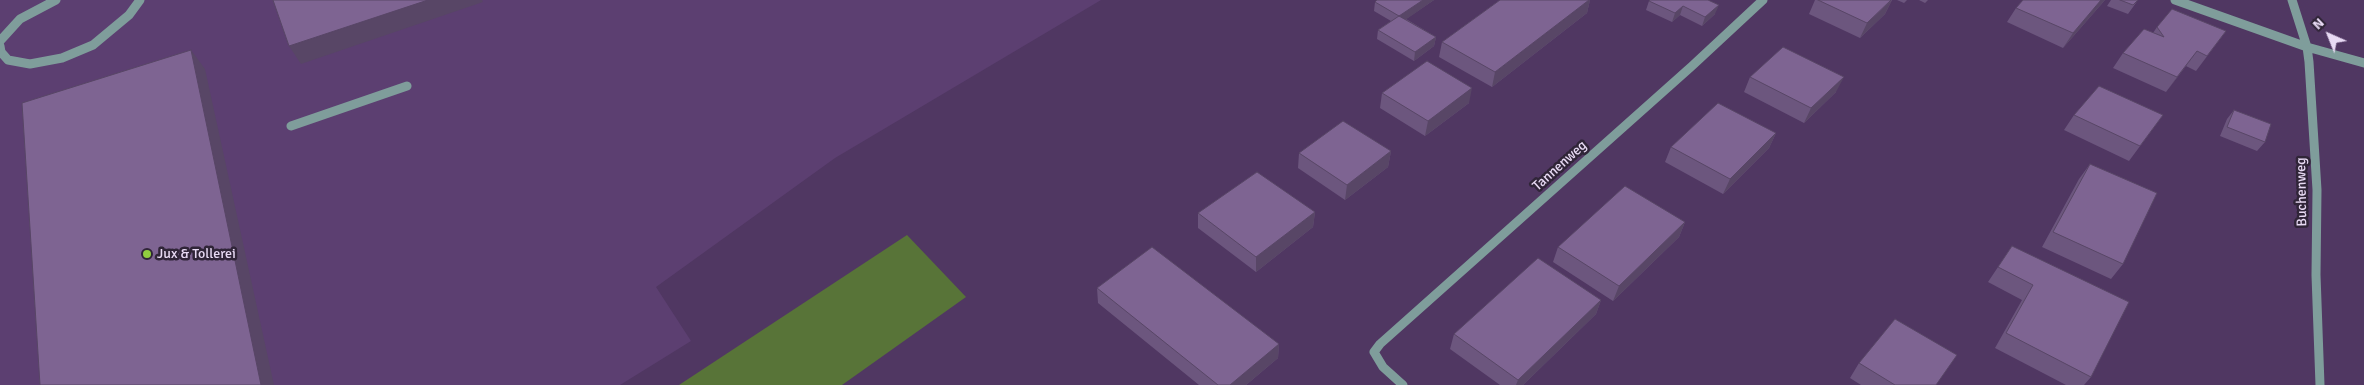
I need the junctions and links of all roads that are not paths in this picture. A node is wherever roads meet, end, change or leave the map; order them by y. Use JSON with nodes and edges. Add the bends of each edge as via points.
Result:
{"nodes":[{"id":1,"x":56,"y":0,"type":"edge"},
{"id":2,"x":140,"y":0,"type":"edge"},
{"id":3,"x":1763,"y":0,"type":"edge"},
{"id":4,"x":2175,"y":0,"type":"edge"},
{"id":5,"x":2292,"y":0,"type":"edge"},
{"id":6,"x":0,"y":41,"type":"edge"},
{"id":7,"x":0,"y":46,"type":"edge"},
{"id":8,"x":2307,"y":47,"type":"junction"},
{"id":9,"x":2364,"y":63,"type":"edge"},
{"id":10,"x":406,"y":86,"type":"dead end"},
{"id":11,"x":291,"y":126,"type":"dead end"},
{"id":12,"x":1403,"y":385,"type":"edge"},
{"id":13,"x":2320,"y":385,"type":"edge"}],
"edges":[{"from":1,"to":6,"type":"street","via":[[20,19]]},
{"from":2,"to":7,"type":"street","via":[[129,15],[93,45],[62,58],[30,64],[8,60]]},
{"from":3,"to":12,"type":"street","name":"Tannenweg","via":[[1380,344],[1374,352],[1383,367]]},
{"from":4,"to":8,"type":"street"},
{"from":5,"to":8,"type":"street","name":"Buchenweg"},
{"from":8,"to":9,"type":"street"},
{"from":8,"to":13,"type":"street","name":"Buchenweg","via":[[2317,190]]},
{"from":10,"to":11,"type":"street"}]}
